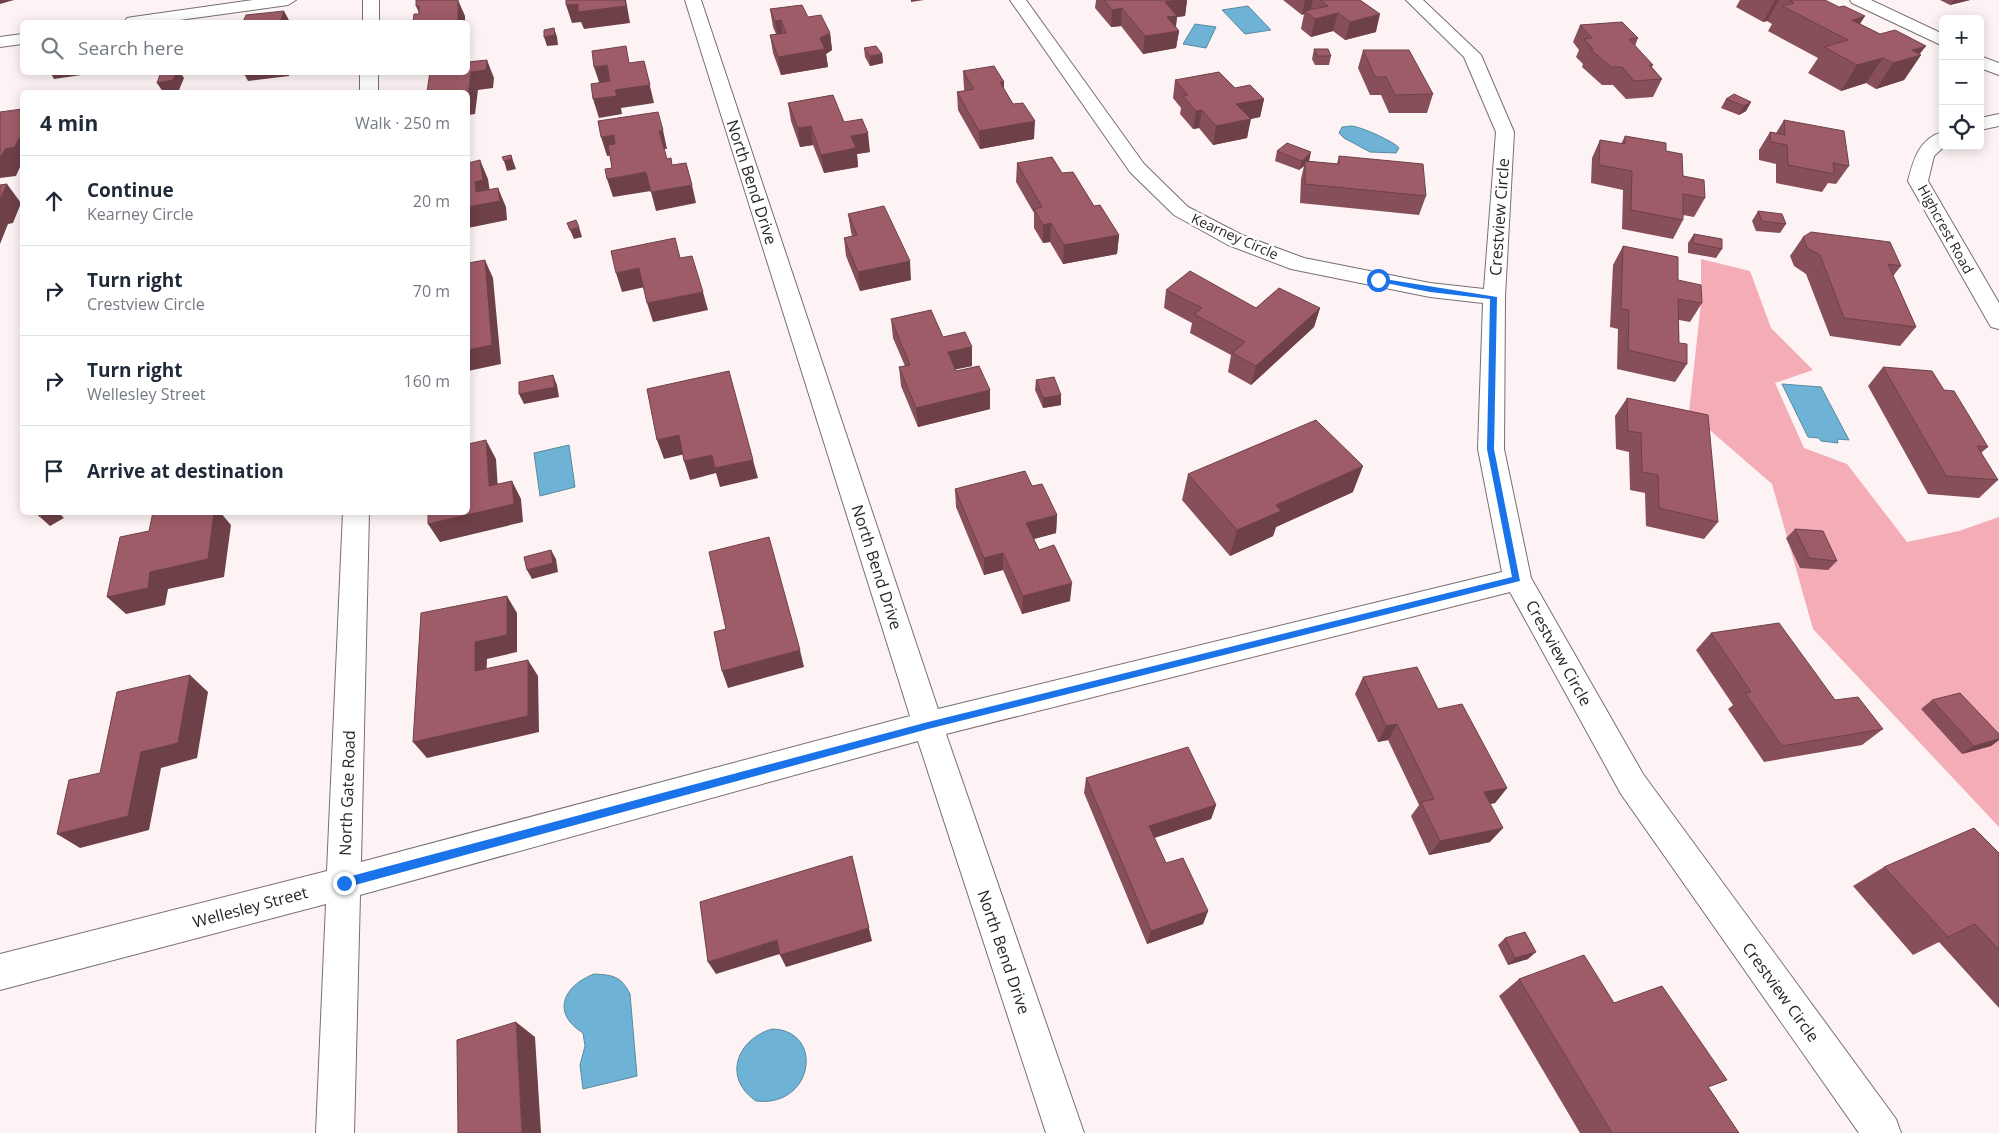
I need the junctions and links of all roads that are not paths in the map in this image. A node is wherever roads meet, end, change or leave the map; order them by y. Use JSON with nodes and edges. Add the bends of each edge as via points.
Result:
{"nodes":[{"id":1,"x":288,"y":0,"type":"edge"},
{"id":2,"x":371,"y":0,"type":"edge"},
{"id":3,"x":693,"y":0,"type":"edge"},
{"id":4,"x":1018,"y":0,"type":"edge"},
{"id":5,"x":1414,"y":0,"type":"edge"},
{"id":6,"x":1858,"y":0,"type":"edge"},
{"id":7,"x":147,"y":20,"type":"edge"},
{"id":8,"x":371,"y":20,"type":"edge"},
{"id":9,"x":20,"y":38,"type":"edge"},
{"id":10,"x":1939,"y":39,"type":"edge"},
{"id":11,"x":0,"y":42,"type":"edge"},
{"id":12,"x":1984,"y":63,"type":"edge"},
{"id":13,"x":1999,"y":70,"type":"edge"},
{"id":14,"x":369,"y":75,"type":"edge"},
{"id":15,"x":368,"y":90,"type":"edge"},
{"id":16,"x":1999,"y":120,"type":"edge"},
{"id":17,"x":1984,"y":123,"type":"edge"},
{"id":18,"x":1939,"y":142,"type":"edge"},
{"id":19,"x":1494,"y":297,"type":"junction"},
{"id":20,"x":1999,"y":322,"type":"edge"},
{"id":21,"x":356,"y":515,"type":"edge"},
{"id":22,"x":1517,"y":579,"type":"junction"},
{"id":23,"x":928,"y":726,"type":"junction"},
{"id":24,"x":344,"y":883,"type":"junction"},
{"id":25,"x":0,"y":972,"type":"edge"},
{"id":26,"x":335,"y":1133,"type":"edge"},
{"id":27,"x":1065,"y":1133,"type":"edge"},
{"id":28,"x":1882,"y":1133,"type":"edge"}],
"edges":[{"from":1,"to":7,"type":"street"},
{"from":2,"to":8,"type":"street"},
{"from":3,"to":23,"type":"street","name":"North Bend Drive"},
{"from":4,"to":19,"type":"street","name":"Kearney Circle","via":[[1138,168],[1181,212],[1235,240],[1299,264],[1430,290]]},
{"from":5,"to":19,"type":"street","name":"Crestview Circle","via":[[1472,55],[1505,132]]},
{"from":6,"to":10,"type":"street"},
{"from":9,"to":11,"type":"street"},
{"from":12,"to":13,"type":"street"},
{"from":14,"to":15,"type":"street"},
{"from":16,"to":17,"type":"street"},
{"from":18,"to":20,"type":"street","name":"Highcrest Road","via":[[1925,154],[1918,181]]},
{"from":19,"to":22,"type":"street","name":"Crestview Circle","via":[[1490,449]]},
{"from":21,"to":24,"type":"street","name":"North Gate Road"},
{"from":22,"to":23,"type":"street","name":"Wellesley Street"},
{"from":22,"to":28,"type":"street","name":"Crestview Circle","via":[[1632,784]]},
{"from":23,"to":24,"type":"street","name":"Wellesley Street"},
{"from":23,"to":27,"type":"street","name":"North Bend Drive"},
{"from":24,"to":25,"type":"street","name":"Wellesley Street"},
{"from":24,"to":26,"type":"street","name":"North Gate Road"}]}
